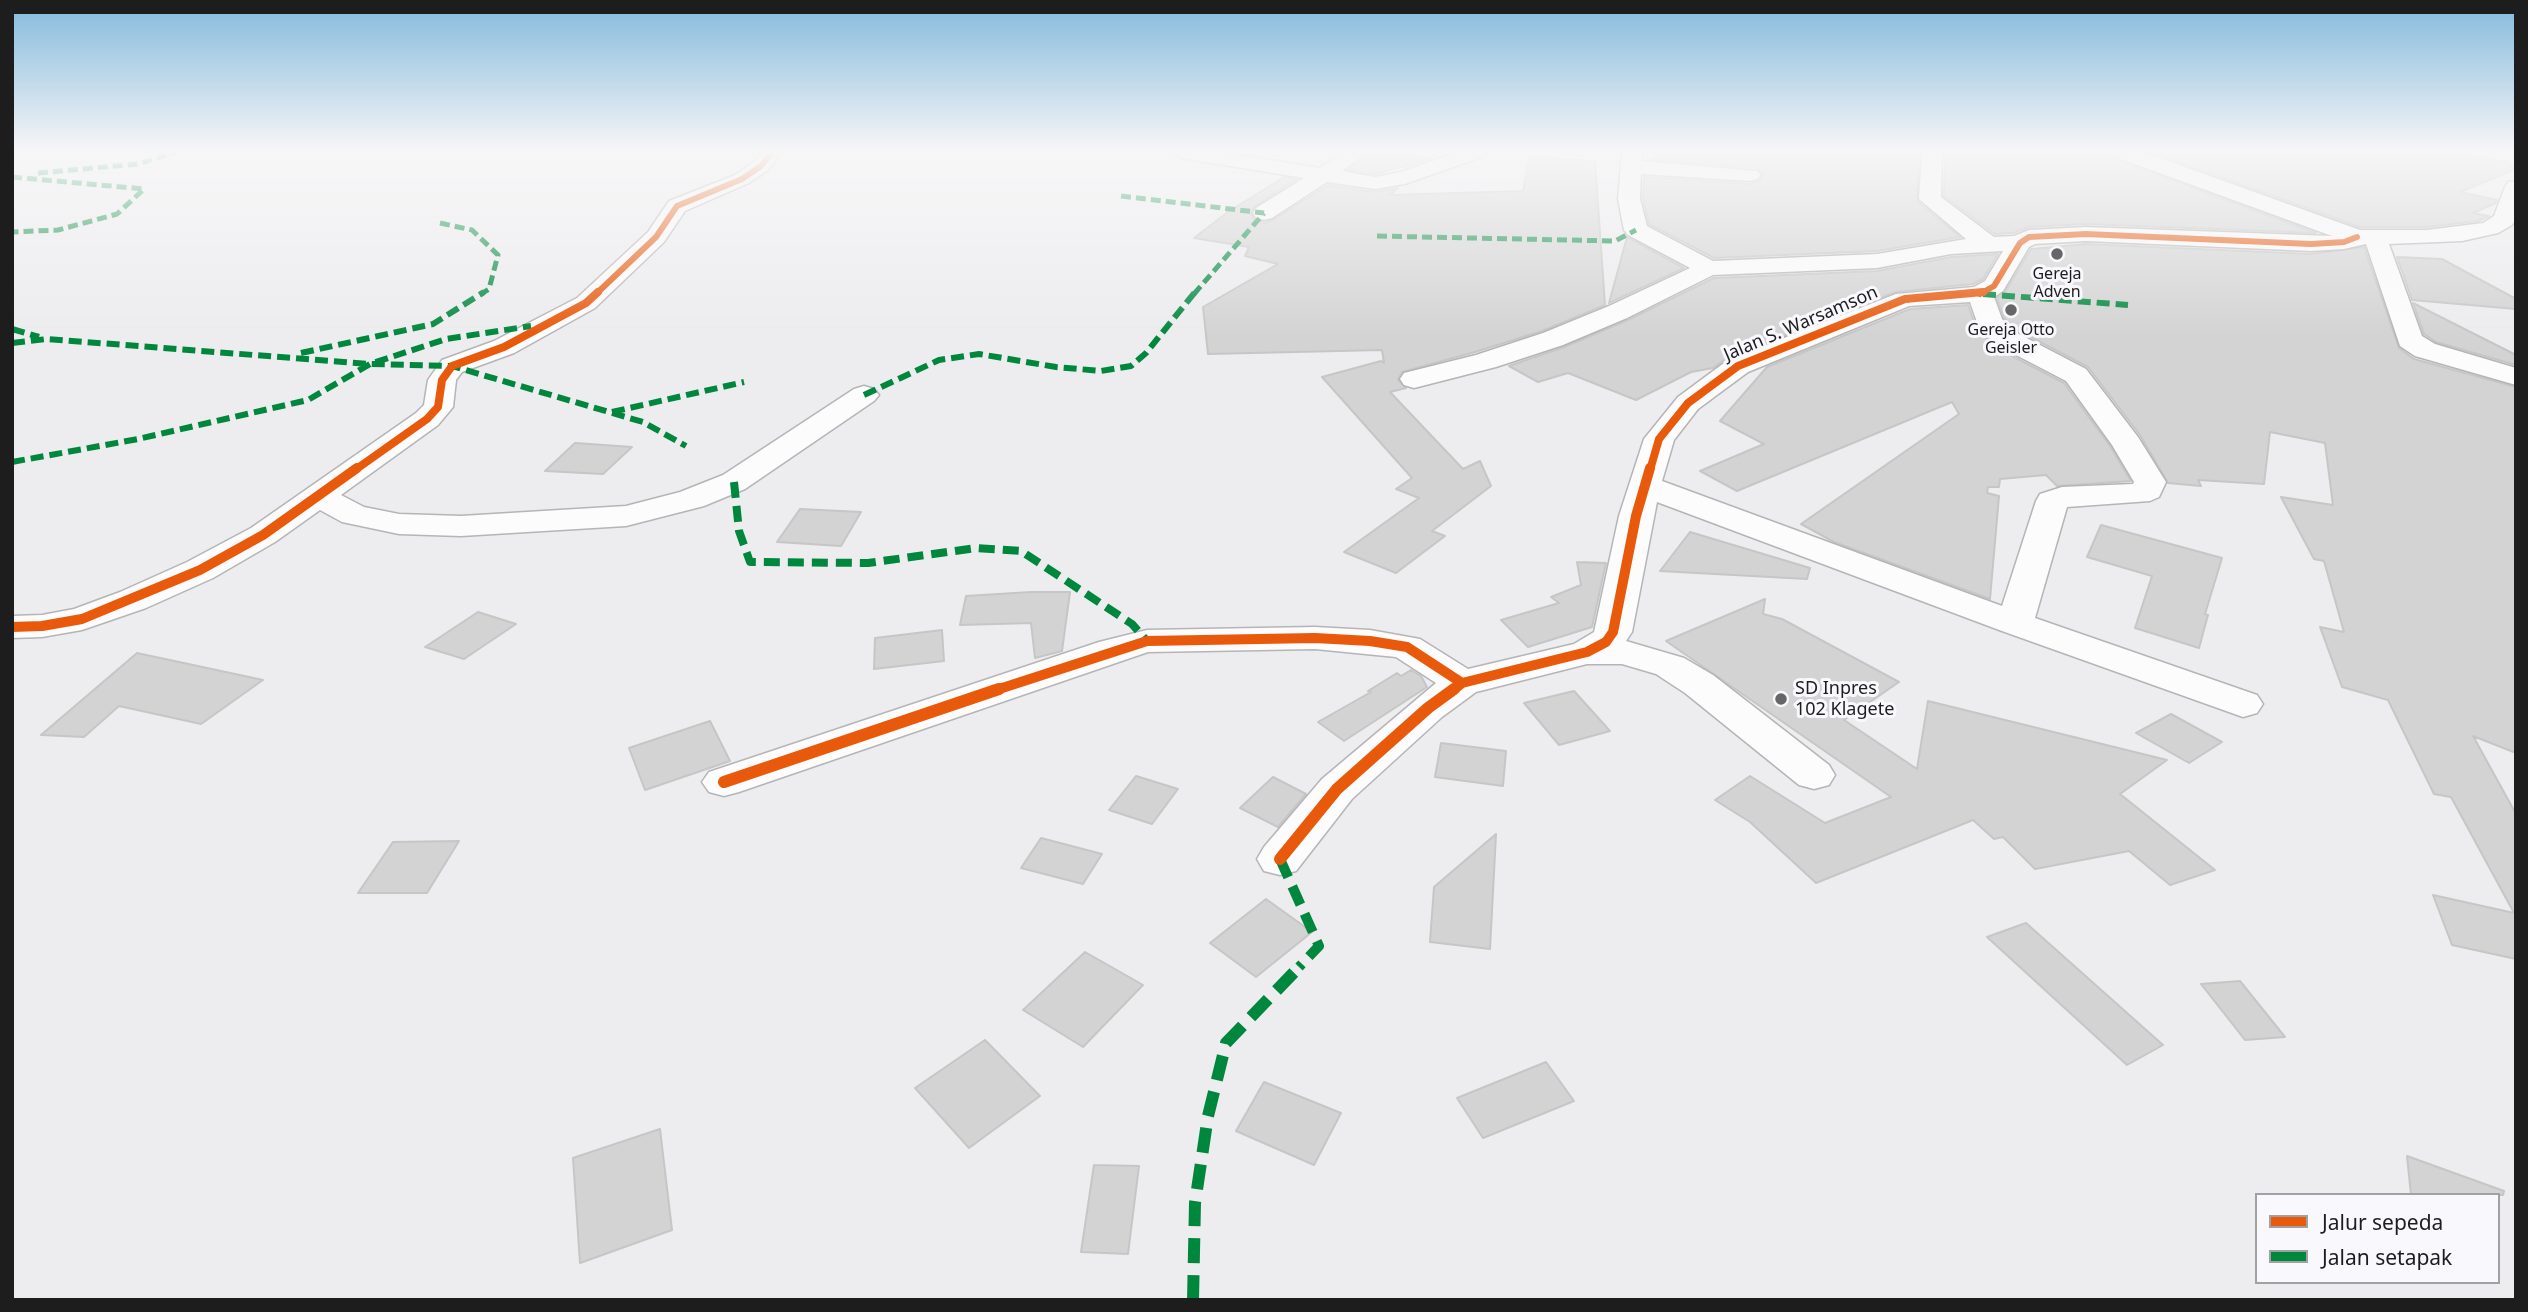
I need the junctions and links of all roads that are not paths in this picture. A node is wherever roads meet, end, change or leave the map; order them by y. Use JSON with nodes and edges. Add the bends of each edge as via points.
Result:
{"nodes":[{"id":1,"x":672,"y":213,"type":"edge"},
{"id":2,"x":1632,"y":213,"type":"edge"},
{"id":3,"x":1948,"y":213,"type":"edge"},
{"id":4,"x":2298,"y":213,"type":"edge"},
{"id":5,"x":2506,"y":213,"type":"edge"},
{"id":6,"x":2490,"y":228,"type":"junction"},
{"id":7,"x":2366,"y":237,"type":"junction"},
{"id":8,"x":2516,"y":237,"type":"edge"},
{"id":9,"x":1986,"y":243,"type":"junction"},
{"id":10,"x":2020,"y":243,"type":"junction"},
{"id":11,"x":1709,"y":268,"type":"junction"},
{"id":12,"x":1980,"y":294,"type":"junction"},
{"id":13,"x":2516,"y":377,"type":"edge"},
{"id":14,"x":1414,"y":379,"type":"dead end"},
{"id":15,"x":864,"y":395,"type":"dead end"},
{"id":16,"x":1645,"y":486,"type":"junction"},
{"id":17,"x":319,"y":496,"type":"junction"},
{"id":18,"x":2015,"y":624,"type":"junction"},
{"id":19,"x":12,"y":627,"type":"edge"},
{"id":20,"x":1587,"y":652,"type":"junction"},
{"id":21,"x":1462,"y":683,"type":"junction"},
{"id":22,"x":2243,"y":704,"type":"dead end"},
{"id":23,"x":1814,"y":775,"type":"dead end"},
{"id":24,"x":724,"y":782,"type":"dead end"},
{"id":25,"x":1280,"y":859,"type":"dead end"}],
"edges":[{"from":1,"to":17,"type":"street","via":[[656,237],[586,303],[504,347],[452,366],[442,380],[438,407],[427,419]]},
{"from":2,"to":11,"type":"street","via":[[1636,230]]},
{"from":3,"to":9,"type":"street"},
{"from":4,"to":7,"type":"street"},
{"from":5,"to":6,"type":"street"},
{"from":6,"to":7,"type":"street","via":[[2427,237]]},
{"from":6,"to":8,"type":"street"},
{"from":7,"to":10,"type":"street","via":[[2311,244],[2045,234]]},
{"from":7,"to":13,"type":"street","via":[[2410,340],[2425,350]]},
{"from":9,"to":10,"type":"street"},
{"from":9,"to":11,"type":"street","via":[[1877,261]]},
{"from":10,"to":12,"type":"street","via":[[1994,286]]},
{"from":11,"to":14,"type":"street","via":[[1553,339]]},
{"from":12,"to":16,"type":"street","name":"Jalan S. Warsamson","via":[[1905,299],[1738,366],[1671,421],[1659,439]]},
{"from":12,"to":18,"type":"street","via":[[1990,322],[2005,338],[2076,375],[2150,482],[2148,490],[2138,494],[2052,501]]},
{"from":15,"to":17,"type":"street","via":[[734,482],[692,499],[626,516],[461,526],[399,524],[354,515]]},
{"from":16,"to":18,"type":"street"},
{"from":16,"to":20,"type":"street","name":"Jalan S. Warsamson","via":[[1613,632],[1606,642]]},
{"from":17,"to":19,"type":"street","via":[[252,541],[133,600],[82,619]]},
{"from":18,"to":22,"type":"street"},
{"from":20,"to":21,"type":"street","name":"Jalan S. Warsamson"},
{"from":20,"to":23,"type":"street","via":[[1625,652],[1670,666]]},
{"from":21,"to":24,"type":"street","via":[[1407,647],[1370,641],[1147,641]]},
{"from":21,"to":25,"type":"street","name":"Jalan S. Warsamson","via":[[1337,789]]}]}
